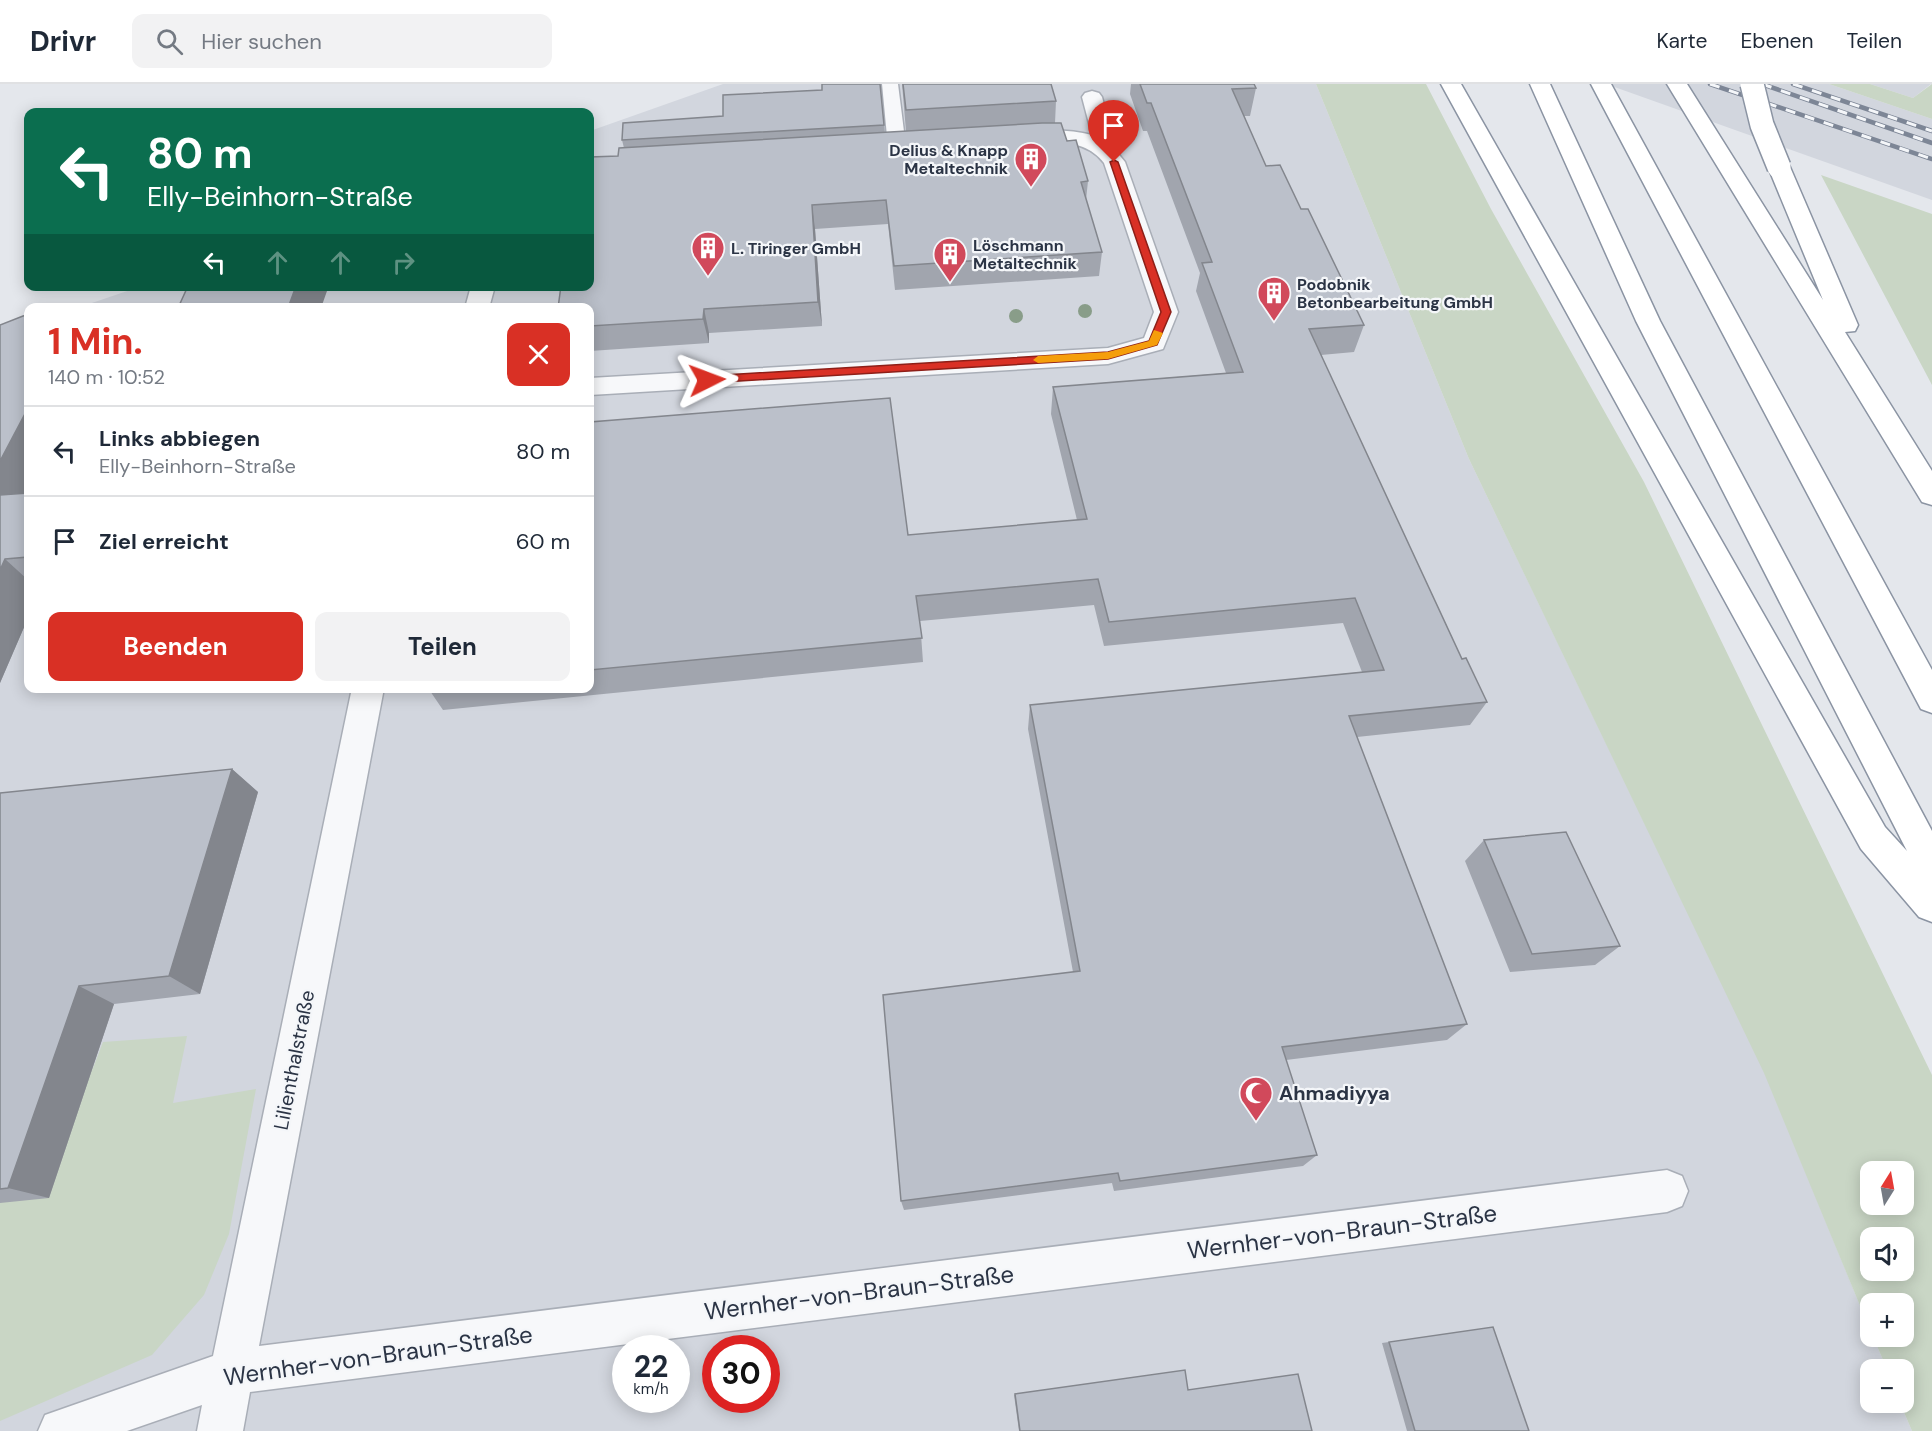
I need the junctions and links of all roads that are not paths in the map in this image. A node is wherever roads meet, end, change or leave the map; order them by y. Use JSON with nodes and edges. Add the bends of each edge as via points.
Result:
{"nodes":[{"id":1,"x":890,"y":84,"type":"edge"},
{"id":2,"x":1451,"y":84,"type":"edge"},
{"id":3,"x":1540,"y":84,"type":"edge"},
{"id":4,"x":1601,"y":84,"type":"edge"},
{"id":5,"x":1677,"y":84,"type":"edge"},
{"id":6,"x":1752,"y":84,"type":"edge"},
{"id":7,"x":1092,"y":97,"type":"dead end"},
{"id":8,"x":993,"y":142,"type":"edge"},
{"id":9,"x":921,"y":146,"type":"edge"},
{"id":10,"x":897,"y":147,"type":"junction"},
{"id":11,"x":874,"y":148,"type":"edge"},
{"id":12,"x":1106,"y":150,"type":"junction"},
{"id":13,"x":594,"y":387,"type":"edge"},
{"id":14,"x":1881,"y":406,"type":"junction"},
{"id":15,"x":1932,"y":495,"type":"edge"},
{"id":16,"x":367,"y":693,"type":"edge"},
{"id":17,"x":1932,"y":700,"type":"edge"},
{"id":18,"x":1932,"y":865,"type":"edge"},
{"id":19,"x":1932,"y":905,"type":"edge"},
{"id":20,"x":1667,"y":1191,"type":"dead end"},
{"id":21,"x":232,"y":1372,"type":"junction"},
{"id":22,"x":61,"y":1431,"type":"edge"},
{"id":23,"x":220,"y":1431,"type":"edge"}],
"edges":[{"from":1,"to":10,"type":"lane"},
{"from":2,"to":19,"type":"highway","via":[[1873,838]]},
{"from":3,"to":18,"type":"highway","via":[[1648,321]]},
{"from":4,"to":17,"type":"highway"},
{"from":5,"to":14,"type":"highway","via":[[1711,144]]},
{"from":6,"to":14,"type":"highway","bridge":true,"via":[[1762,125],[1779,168]]},
{"from":7,"to":12,"type":"street"},
{"from":8,"to":12,"type":"street","via":[[1071,138],[1093,141]]},
{"from":9,"to":10,"type":"street"},
{"from":10,"to":11,"type":"street"},
{"from":12,"to":13,"type":"street","via":[[1114,162],[1166,312],[1154,343],[1108,356]]},
{"from":14,"to":15,"type":"highway"},
{"from":16,"to":21,"type":"street","name":"Lilienthalstraße"},
{"from":20,"to":21,"type":"street","name":"Wernher-von-Braun-Straße"},
{"from":21,"to":22,"type":"street","name":"Wernher-von-Braun-Straße"},
{"from":21,"to":23,"type":"street","name":"Lilienthalstraße"}]}
